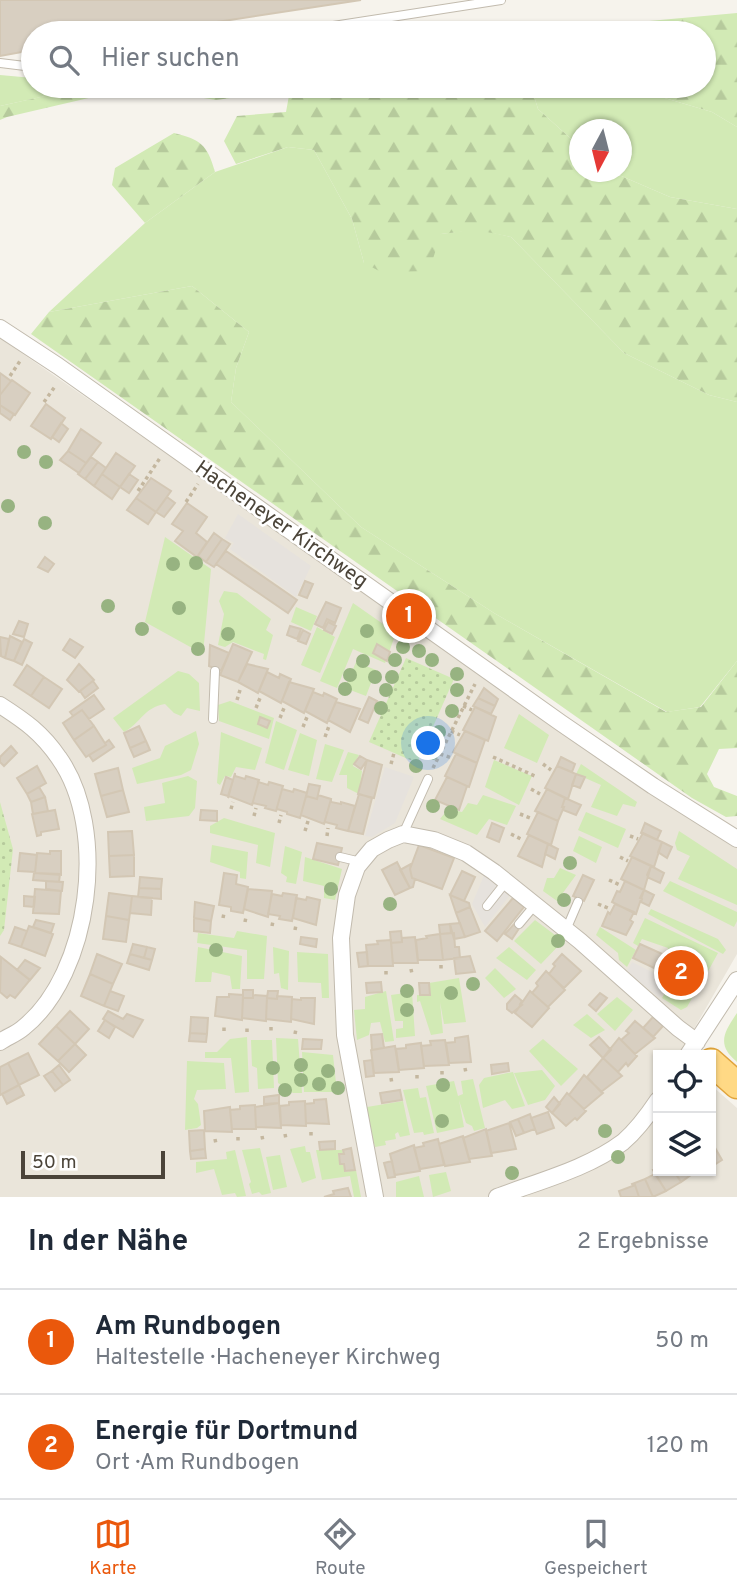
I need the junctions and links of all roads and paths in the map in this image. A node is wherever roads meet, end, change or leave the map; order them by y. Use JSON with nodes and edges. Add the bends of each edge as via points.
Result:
{"nodes":[{"id":1,"x":501,"y":0,"type":"edge"},
{"id":2,"x":365,"y":21,"type":"edge"},
{"id":3,"x":0,"y":63,"type":"edge"},
{"id":4,"x":21,"y":66,"type":"edge"},
{"id":5,"x":0,"y":328,"type":"edge"},
{"id":6,"x":20,"y":361,"type":"dead end"},
{"id":7,"x":10,"y":376,"type":"dead end"},
{"id":8,"x":56,"y":385,"type":"dead end"},
{"id":9,"x":44,"y":402,"type":"dead end"},
{"id":10,"x":161,"y":457,"type":"dead end"},
{"id":11,"x":199,"y":483,"type":"dead end"},
{"id":12,"x":138,"y":491,"type":"dead end"},
{"id":13,"x":186,"y":502,"type":"dead end"},
{"id":14,"x":215,"y":671,"type":"dead end"},
{"id":15,"x":478,"y":681,"type":"dead end"},
{"id":16,"x":240,"y":690,"type":"dead end"},
{"id":17,"x":261,"y":698,"type":"dead end"},
{"id":18,"x":237,"y":700,"type":"dead end"},
{"id":19,"x":0,"y":705,"type":"edge"},
{"id":20,"x":463,"y":706,"type":"junction"},
{"id":21,"x":256,"y":708,"type":"dead end"},
{"id":22,"x":284,"y":708,"type":"dead end"},
{"id":23,"x":472,"y":710,"type":"dead end"},
{"id":24,"x":307,"y":717,"type":"dead end"},
{"id":25,"x":280,"y":718,"type":"dead end"},
{"id":26,"x":213,"y":719,"type":"dead end"},
{"id":27,"x":329,"y":726,"type":"dead end"},
{"id":28,"x":303,"y":727,"type":"dead end"},
{"id":29,"x":451,"y":731,"type":"junction"},
{"id":30,"x":460,"y":734,"type":"dead end"},
{"id":31,"x":325,"y":737,"type":"dead end"},
{"id":32,"x":394,"y":753,"type":"dead end"},
{"id":33,"x":440,"y":754,"type":"junction"},
{"id":34,"x":494,"y":757,"type":"dead end"},
{"id":35,"x":452,"y":758,"type":"dead end"},
{"id":36,"x":391,"y":764,"type":"dead end"},
{"id":37,"x":542,"y":764,"type":"dead end"},
{"id":38,"x":551,"y":769,"type":"dead end"},
{"id":39,"x":537,"y":777,"type":"dead end"},
{"id":40,"x":428,"y":779,"type":"joint"},
{"id":41,"x":531,"y":789,"type":"dead end"},
{"id":42,"x":540,"y":794,"type":"dead end"},
{"id":43,"x":233,"y":802,"type":"dead end"},
{"id":44,"x":256,"y":808,"type":"dead end"},
{"id":45,"x":231,"y":809,"type":"dead end"},
{"id":46,"x":520,"y":814,"type":"dead end"},
{"id":47,"x":281,"y":815,"type":"dead end"},
{"id":48,"x":254,"y":816,"type":"dead end"},
{"id":49,"x":533,"y":819,"type":"dead end"},
{"id":50,"x":308,"y":821,"type":"dead end"},
{"id":51,"x":279,"y":823,"type":"dead end"},
{"id":52,"x":328,"y":828,"type":"dead end"},
{"id":53,"x":305,"y":831,"type":"dead end"},
{"id":54,"x":403,"y":834,"type":"junction"},
{"id":55,"x":511,"y":834,"type":"dead end"},
{"id":56,"x":327,"y":836,"type":"dead end"},
{"id":57,"x":630,"y":836,"type":"dead end"},
{"id":58,"x":638,"y":839,"type":"dead end"},
{"id":59,"x":737,"y":839,"type":"edge"},
{"id":60,"x":523,"y":840,"type":"dead end"},
{"id":61,"x":340,"y":857,"type":"dead end"},
{"id":62,"x":620,"y":857,"type":"dead end"},
{"id":63,"x":628,"y":861,"type":"dead end"},
{"id":64,"x":361,"y":862,"type":"junction"},
{"id":65,"x":609,"y":880,"type":"dead end"},
{"id":66,"x":506,"y":882,"type":"junction"},
{"id":67,"x":620,"y":885,"type":"dead end"},
{"id":68,"x":578,"y":902,"type":"dead end"},
{"id":69,"x":598,"y":904,"type":"dead end"},
{"id":70,"x":535,"y":905,"type":"junction"},
{"id":71,"x":487,"y":906,"type":"dead end"},
{"id":72,"x":608,"y":908,"type":"dead end"},
{"id":73,"x":519,"y":924,"type":"dead end"},
{"id":74,"x":566,"y":930,"type":"junction"},
{"id":75,"x":440,"y":965,"type":"dead end"},
{"id":76,"x":386,"y":971,"type":"dead end"},
{"id":77,"x":441,"y":971,"type":"dead end"},
{"id":78,"x":386,"y":978,"type":"dead end"},
{"id":79,"x":737,"y":980,"type":"edge"},
{"id":80,"x":224,"y":1026,"type":"dead end"},
{"id":81,"x":247,"y":1026,"type":"dead end"},
{"id":82,"x":271,"y":1027,"type":"dead end"},
{"id":83,"x":224,"y":1031,"type":"dead end"},
{"id":84,"x":247,"y":1032,"type":"dead end"},
{"id":85,"x":271,"y":1033,"type":"dead end"},
{"id":86,"x":0,"y":1042,"type":"edge"},
{"id":87,"x":697,"y":1050,"type":"edge"},
{"id":88,"x":703,"y":1050,"type":"edge"},
{"id":89,"x":716,"y":1067,"type":"edge"},
{"id":90,"x":442,"y":1071,"type":"dead end"},
{"id":91,"x":442,"y":1077,"type":"dead end"},
{"id":92,"x":391,"y":1079,"type":"dead end"},
{"id":93,"x":392,"y":1084,"type":"dead end"},
{"id":94,"x":737,"y":1085,"type":"edge"},
{"id":95,"x":653,"y":1108,"type":"edge"},
{"id":96,"x":375,"y":1197,"type":"edge"},
{"id":97,"x":497,"y":1197,"type":"edge"}],
"edges":[{"from":1,"to":2,"type":"lane"},
{"from":3,"to":4,"type":"lane"},
{"from":5,"to":59,"type":"street","name":"Hacheneyer Kirchweg","via":[[561,723]]},
{"from":6,"to":7,"type":"path"},
{"from":8,"to":9,"type":"path"},
{"from":10,"to":12,"type":"path"},
{"from":11,"to":13,"type":"path"},
{"from":14,"to":26,"type":"lane"},
{"from":15,"to":20,"type":"path"},
{"from":16,"to":18,"type":"path"},
{"from":17,"to":21,"type":"path"},
{"from":19,"to":86,"type":"street","via":[[34,727],[61,760],[81,804],[88,856],[82,923],[70,961],[52,995],[24,1028]]},
{"from":20,"to":23,"type":"path"},
{"from":20,"to":29,"type":"path"},
{"from":22,"to":25,"type":"path"},
{"from":24,"to":28,"type":"path"},
{"from":27,"to":31,"type":"path"},
{"from":29,"to":30,"type":"path"},
{"from":29,"to":33,"type":"path"},
{"from":32,"to":36,"type":"path"},
{"from":33,"to":35,"type":"path"},
{"from":33,"to":40,"type":"path"},
{"from":34,"to":39,"type":"path"},
{"from":37,"to":38,"type":"path"},
{"from":40,"to":54,"type":"lane"},
{"from":41,"to":42,"type":"path"},
{"from":43,"to":45,"type":"path"},
{"from":44,"to":48,"type":"path"},
{"from":46,"to":49,"type":"path"},
{"from":47,"to":51,"type":"path"},
{"from":50,"to":53,"type":"path"},
{"from":52,"to":56,"type":"path"},
{"from":54,"to":64,"type":"street","via":[[372,849]]},
{"from":54,"to":66,"type":"street","via":[[466,853]]},
{"from":55,"to":60,"type":"path"},
{"from":57,"to":58,"type":"path"},
{"from":61,"to":64,"type":"lane"},
{"from":62,"to":63,"type":"path"},
{"from":64,"to":96,"type":"street","via":[[347,895],[341,938],[342,983],[345,1035]]},
{"from":65,"to":67,"type":"path"},
{"from":66,"to":70,"type":"street"},
{"from":66,"to":71,"type":"lane"},
{"from":68,"to":74,"type":"lane"},
{"from":69,"to":72,"type":"path"},
{"from":70,"to":73,"type":"lane"},
{"from":70,"to":74,"type":"street"},
{"from":74,"to":87,"type":"street"},
{"from":75,"to":77,"type":"path"},
{"from":76,"to":78,"type":"path"},
{"from":79,"to":88,"type":"street"},
{"from":80,"to":83,"type":"path"},
{"from":81,"to":84,"type":"path"},
{"from":82,"to":85,"type":"path"},
{"from":89,"to":94,"type":"highway"},
{"from":90,"to":91,"type":"path"},
{"from":92,"to":93,"type":"path"},
{"from":95,"to":97,"type":"street","via":[[624,1141],[594,1160]]}]}
